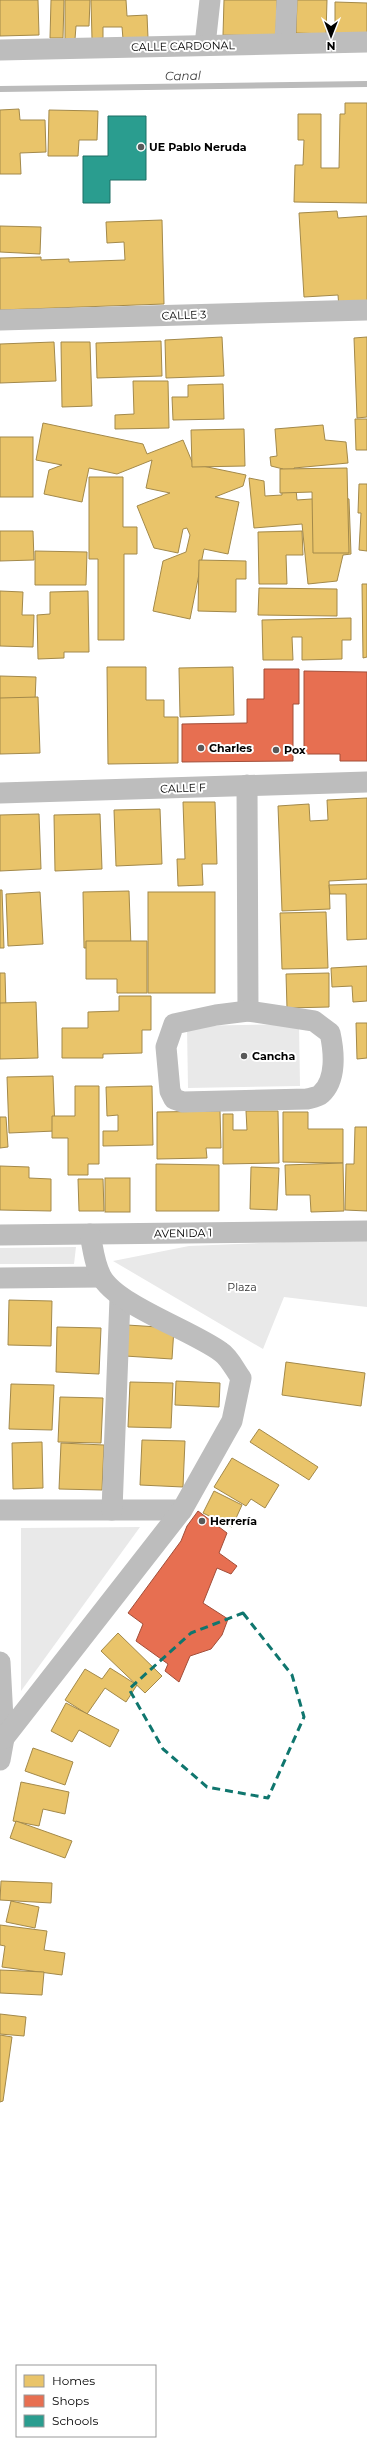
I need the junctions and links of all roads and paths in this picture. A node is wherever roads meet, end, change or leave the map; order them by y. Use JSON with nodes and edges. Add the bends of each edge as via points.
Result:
{"nodes":[{"id":1,"x":210,"y":0,"type":"edge"},
{"id":2,"x":287,"y":0,"type":"edge"},
{"id":3,"x":367,"y":42,"type":"edge"},
{"id":4,"x":285,"y":43,"type":"junction"},
{"id":5,"x":205,"y":45,"type":"junction"},
{"id":6,"x":0,"y":50,"type":"edge"},
{"id":7,"x":367,"y":310,"type":"edge"},
{"id":8,"x":0,"y":320,"type":"edge"},
{"id":9,"x":367,"y":782,"type":"edge"},
{"id":10,"x":247,"y":785,"type":"junction"},
{"id":11,"x":0,"y":793,"type":"edge"},
{"id":12,"x":248,"y":1012,"type":"junction"},
{"id":13,"x":367,"y":1231,"type":"edge"},
{"id":14,"x":90,"y":1234,"type":"junction"},
{"id":15,"x":0,"y":1236,"type":"edge"},
{"id":16,"x":101,"y":1276,"type":"junction"},
{"id":17,"x":0,"y":1278,"type":"edge"},
{"id":18,"x":120,"y":1298,"type":"junction"},
{"id":19,"x":0,"y":1510,"type":"edge"},
{"id":20,"x":112,"y":1510,"type":"junction"},
{"id":21,"x":182,"y":1510,"type":"junction"},
{"id":22,"x":0,"y":1662,"type":"edge"},
{"id":23,"x":2,"y":1738,"type":"edge"},
{"id":24,"x":0,"y":1760,"type":"edge"}],
"edges":[{"from":1,"to":5,"type":"street"},
{"from":2,"to":4,"type":"street"},
{"from":3,"to":4,"type":"street","name":"CALLE CARDONAL"},
{"from":4,"to":5,"type":"street","name":"CALLE CARDONAL"},
{"from":5,"to":6,"type":"street","name":"CALLE CARDONAL"},
{"from":7,"to":8,"type":"street","name":"CALLE 3"},
{"from":9,"to":10,"type":"street","name":"CALLE F"},
{"from":10,"to":11,"type":"street","name":"CALLE F"},
{"from":10,"to":12,"type":"street"},
{"from":12,"to":12,"type":"street","via":[[314,1021],[330,1033],[334,1053],[329,1084],[321,1095],[307,1099],[184,1102],[174,1099],[170,1091],[166,1047],[174,1024],[216,1015]]},
{"from":13,"to":14,"type":"street","name":"AVENIDA 1"},
{"from":14,"to":15,"type":"street","name":"AVENIDA 1"},
{"from":14,"to":16,"type":"street"},
{"from":16,"to":17,"type":"street"},
{"from":16,"to":18,"type":"street"},
{"from":18,"to":20,"type":"street"},
{"from":18,"to":21,"type":"street","via":[[182,1328],[222,1352],[241,1378],[232,1421]]},
{"from":19,"to":20,"type":"street"},
{"from":20,"to":21,"type":"street"},
{"from":21,"to":23,"type":"street"},
{"from":22,"to":23,"type":"street"},
{"from":23,"to":24,"type":"street"}]}
